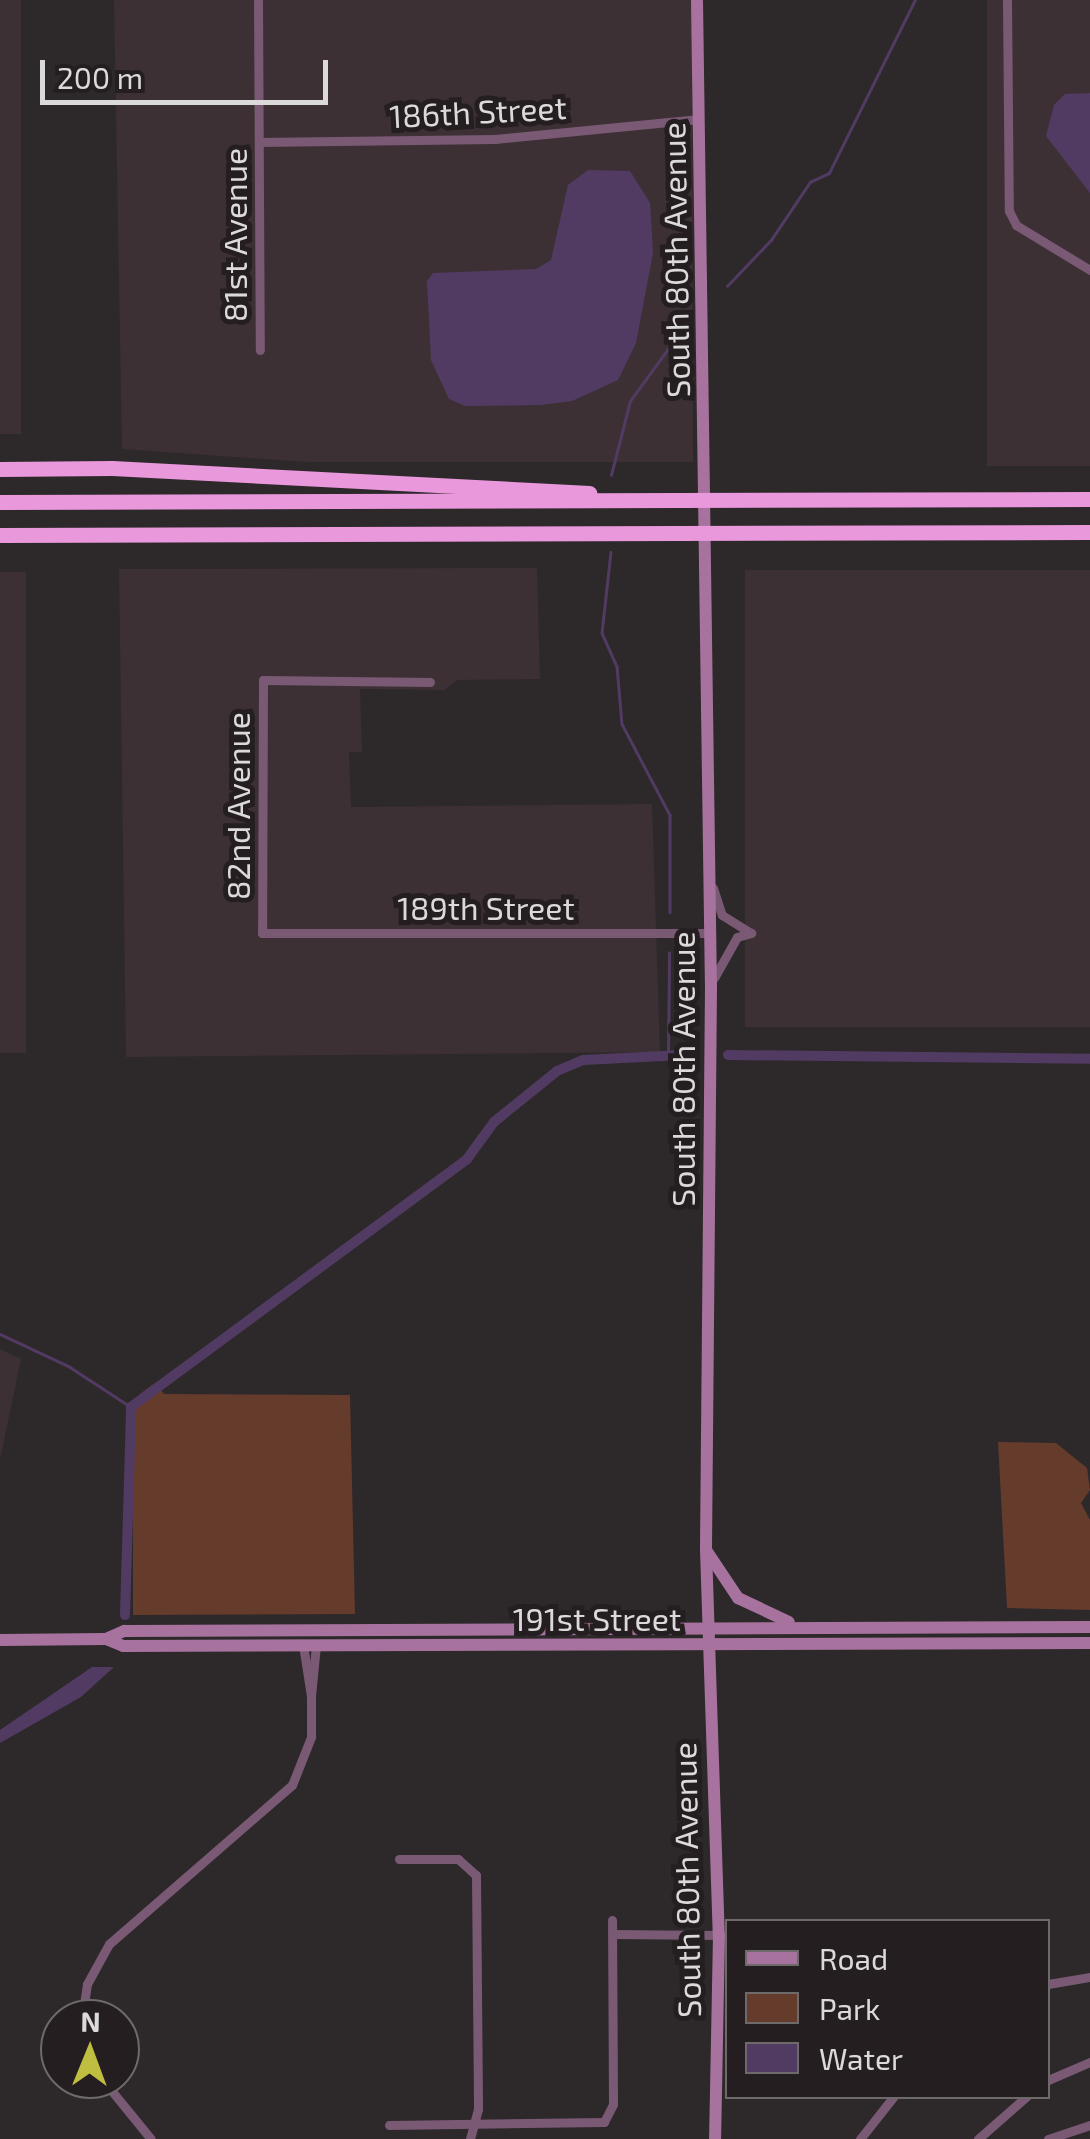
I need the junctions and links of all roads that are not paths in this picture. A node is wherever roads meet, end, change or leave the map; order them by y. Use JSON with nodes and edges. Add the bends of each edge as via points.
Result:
{"nodes":[{"id":1,"x":258,"y":0,"type":"edge"},
{"id":2,"x":696,"y":0,"type":"edge"},
{"id":3,"x":1007,"y":0,"type":"edge"},
{"id":4,"x":699,"y":119,"type":"junction"},
{"id":5,"x":258,"y":142,"type":"junction"},
{"id":6,"x":1090,"y":270,"type":"edge"},
{"id":7,"x":260,"y":350,"type":"dead end"},
{"id":8,"x":0,"y":469,"type":"edge"},
{"id":9,"x":1090,"y":499,"type":"edge"},
{"id":10,"x":0,"y":502,"type":"edge"},
{"id":11,"x":657,"y":502,"type":"junction"},
{"id":12,"x":1090,"y":532,"type":"edge"},
{"id":13,"x":0,"y":535,"type":"edge"},
{"id":14,"x":430,"y":682,"type":"dead end"},
{"id":15,"x":710,"y":878,"type":"junction"},
{"id":16,"x":262,"y":932,"type":"joint"},
{"id":17,"x":711,"y":933,"type":"junction"},
{"id":18,"x":712,"y":986,"type":"junction"},
{"id":19,"x":706,"y":1550,"type":"junction"},
{"id":20,"x":806,"y":1626,"type":"junction"},
{"id":21,"x":706,"y":1627,"type":"junction"},
{"id":22,"x":1090,"y":1627,"type":"edge"},
{"id":23,"x":106,"y":1639,"type":"junction"},
{"id":24,"x":0,"y":1640,"type":"edge"},
{"id":25,"x":1090,"y":1643,"type":"edge"},
{"id":26,"x":310,"y":1645,"type":"junction"},
{"id":27,"x":707,"y":1646,"type":"junction"},
{"id":28,"x":399,"y":1859,"type":"dead end"},
{"id":29,"x":612,"y":1920,"type":"dead end"},
{"id":30,"x":612,"y":1934,"type":"junction"},
{"id":31,"x":719,"y":1935,"type":"junction"},
{"id":32,"x":1090,"y":1977,"type":"edge"},
{"id":33,"x":1050,"y":1984,"type":"edge"},
{"id":34,"x":85,"y":1999,"type":"edge"},
{"id":35,"x":1090,"y":2062,"type":"edge"},
{"id":36,"x":1050,"y":2079,"type":"edge"},
{"id":37,"x":118,"y":2099,"type":"edge"},
{"id":38,"x":892,"y":2099,"type":"edge"},
{"id":39,"x":1024,"y":2099,"type":"edge"},
{"id":40,"x":389,"y":2125,"type":"dead end"},
{"id":41,"x":476,"y":2125,"type":"junction"},
{"id":42,"x":1090,"y":2125,"type":"edge"},
{"id":43,"x":151,"y":2139,"type":"edge"},
{"id":44,"x":470,"y":2139,"type":"edge"},
{"id":45,"x":715,"y":2139,"type":"edge"},
{"id":46,"x":860,"y":2139,"type":"edge"},
{"id":47,"x":978,"y":2139,"type":"edge"},
{"id":48,"x":1048,"y":2139,"type":"edge"}],
"edges":[{"from":1,"to":5,"type":"street","name":"81st Avenue"},
{"from":2,"to":4,"type":"main road","name":"South 80th Avenue"},
{"from":3,"to":6,"type":"street","via":[[1008,211],[1016,225]]},
{"from":4,"to":5,"type":"street","name":"186th Street","via":[[495,139]]},
{"from":4,"to":15,"type":"main road","name":"South 80th Avenue"},
{"from":5,"to":7,"type":"street","name":"81st Avenue"},
{"from":8,"to":11,"type":"highway","via":[[560,490]]},
{"from":9,"to":11,"type":"highway"},
{"from":10,"to":11,"type":"highway"},
{"from":12,"to":13,"type":"highway"},
{"from":14,"to":16,"type":"street","name":"82nd Avenue","via":[[263,680]]},
{"from":15,"to":17,"type":"main road","name":"South 80th Avenue"},
{"from":15,"to":18,"type":"street","via":[[722,915],[751,933],[737,938],[718,962]]},
{"from":16,"to":17,"type":"street","name":"189th Street"},
{"from":17,"to":18,"type":"main road","name":"South 80th Avenue"},
{"from":18,"to":19,"type":"main road","name":"South 80th Avenue"},
{"from":19,"to":20,"type":"main road","via":[[751,1609]]},
{"from":19,"to":21,"type":"main road","name":"South 80th Avenue"},
{"from":20,"to":21,"type":"main road","name":"191st Street"},
{"from":20,"to":22,"type":"main road","name":"191st Street"},
{"from":21,"to":23,"type":"main road","name":"191st Street","via":[[124,1631]]},
{"from":21,"to":27,"type":"main road","name":"South 80th Avenue"},
{"from":23,"to":24,"type":"main road","name":"191st Street"},
{"from":23,"to":26,"type":"main road","name":"191st Street","via":[[123,1646]]},
{"from":25,"to":27,"type":"main road","name":"191st Street"},
{"from":26,"to":27,"type":"main road","name":"191st Street"},
{"from":26,"to":34,"type":"street","via":[[307,1756],[292,1784],[109,1944]]},
{"from":27,"to":31,"type":"main road","name":"South 80th Avenue"},
{"from":28,"to":41,"type":"street","via":[[458,1859],[476,1874]]},
{"from":29,"to":30,"type":"street"},
{"from":30,"to":31,"type":"street"},
{"from":30,"to":41,"type":"street","via":[[611,2116],[595,2124]]},
{"from":31,"to":45,"type":"main road","name":"South 80th Avenue"},
{"from":32,"to":33,"type":"street"},
{"from":35,"to":36,"type":"street"},
{"from":37,"to":43,"type":"street"},
{"from":38,"to":46,"type":"street"},
{"from":39,"to":47,"type":"street"},
{"from":40,"to":41,"type":"street"},
{"from":41,"to":44,"type":"street"},
{"from":42,"to":48,"type":"street"}]}
